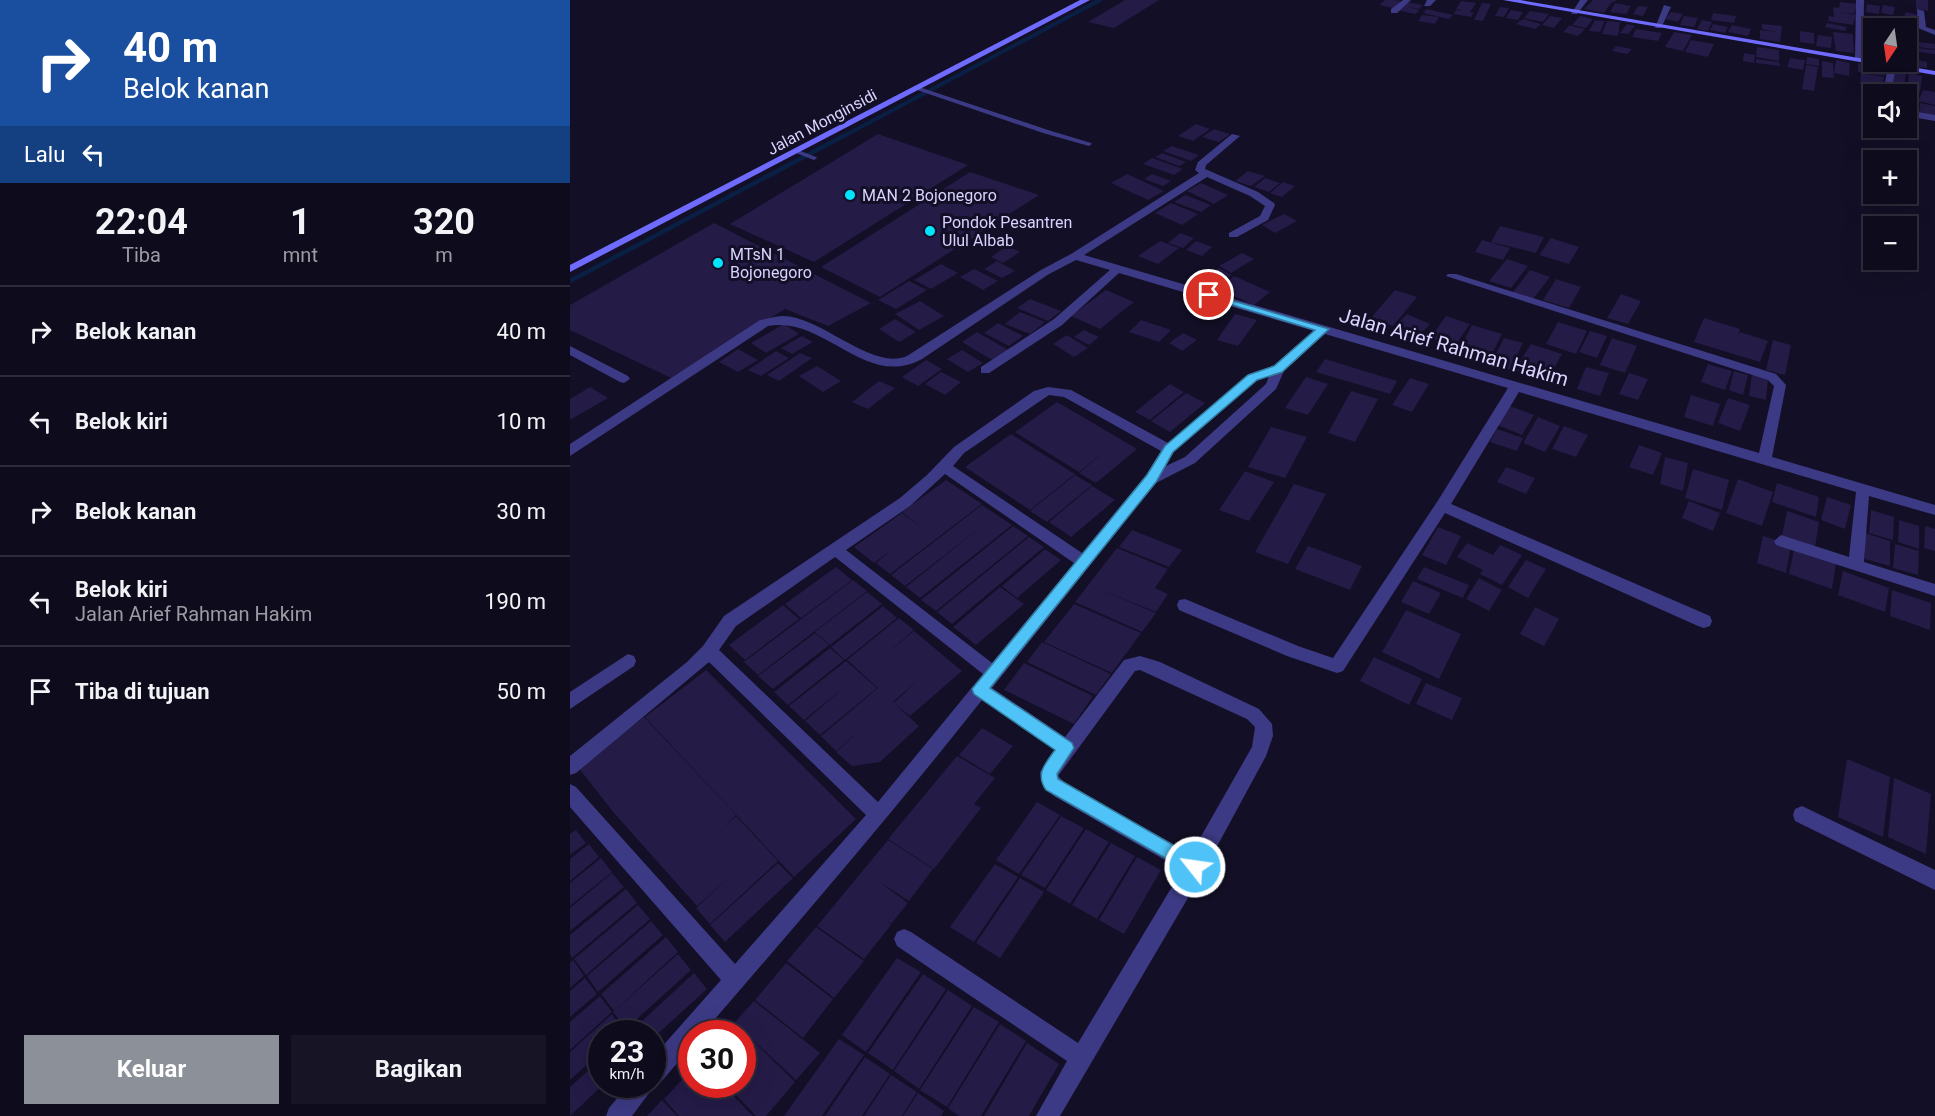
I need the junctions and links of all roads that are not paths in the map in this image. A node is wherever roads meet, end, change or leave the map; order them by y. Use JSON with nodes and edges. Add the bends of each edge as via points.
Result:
{"nodes":[{"id":1,"x":1086,"y":0,"type":"edge"},
{"id":2,"x":1407,"y":0,"type":"edge"},
{"id":3,"x":1507,"y":0,"type":"edge"},
{"id":4,"x":1584,"y":0,"type":"edge"},
{"id":5,"x":1860,"y":0,"type":"edge"},
{"id":6,"x":1667,"y":7,"type":"dead end"},
{"id":7,"x":1394,"y":11,"type":"dead end"},
{"id":8,"x":1920,"y":11,"type":"dead end"},
{"id":9,"x":1574,"y":12,"type":"junction"},
{"id":10,"x":1658,"y":26,"type":"junction"},
{"id":11,"x":1935,"y":33,"type":"edge"},
{"id":12,"x":1859,"y":60,"type":"junction"},
{"id":13,"x":1863,"y":61,"type":"edge"},
{"id":14,"x":1917,"y":70,"type":"edge"},
{"id":15,"x":1935,"y":73,"type":"edge"},
{"id":16,"x":921,"y":89,"type":"junction"},
{"id":17,"x":1917,"y":115,"type":"edge"},
{"id":18,"x":1935,"y":118,"type":"edge"},
{"id":19,"x":1235,"y":136,"type":"dead end"},
{"id":20,"x":1089,"y":144,"type":"dead end"},
{"id":21,"x":800,"y":152,"type":"junction"},
{"id":22,"x":814,"y":158,"type":"dead end"},
{"id":23,"x":1205,"y":174,"type":"junction"},
{"id":24,"x":1233,"y":235,"type":"dead end"},
{"id":25,"x":1075,"y":256,"type":"junction"},
{"id":26,"x":1118,"y":268,"type":"junction"},
{"id":27,"x":570,"y":269,"type":"edge"},
{"id":28,"x":1452,"y":276,"type":"dead end"},
{"id":29,"x":1323,"y":329,"type":"junction"},
{"id":30,"x":570,"y":350,"type":"edge"},
{"id":31,"x":1278,"y":369,"type":"junction"},
{"id":32,"x":985,"y":370,"type":"dead end"},
{"id":33,"x":624,"y":379,"type":"dead end"},
{"id":34,"x":1516,"y":386,"type":"junction"},
{"id":35,"x":1174,"y":446,"type":"junction"},
{"id":36,"x":570,"y":451,"type":"edge"},
{"id":37,"x":1199,"y":452,"type":"junction"},
{"id":38,"x":1765,"y":459,"type":"junction"},
{"id":39,"x":943,"y":466,"type":"junction"},
{"id":40,"x":1151,"y":478,"type":"junction"},
{"id":41,"x":1863,"y":489,"type":"junction"},
{"id":42,"x":1442,"y":506,"type":"junction"},
{"id":43,"x":1935,"y":510,"type":"edge"},
{"id":44,"x":1781,"y":541,"type":"dead end"},
{"id":45,"x":836,"y":550,"type":"junction"},
{"id":46,"x":1083,"y":561,"type":"junction"},
{"id":47,"x":1856,"y":565,"type":"junction"},
{"id":48,"x":1934,"y":590,"type":"edge"},
{"id":49,"x":1185,"y":605,"type":"dead end"},
{"id":50,"x":1704,"y":621,"type":"dead end"},
{"id":51,"x":709,"y":651,"type":"junction"},
{"id":52,"x":628,"y":660,"type":"dead end"},
{"id":53,"x":993,"y":674,"type":"junction"},
{"id":54,"x":980,"y":689,"type":"junction"},
{"id":55,"x":570,"y":701,"type":"edge"},
{"id":56,"x":1066,"y":748,"type":"junction"},
{"id":57,"x":570,"y":767,"type":"edge"},
{"id":58,"x":570,"y":793,"type":"edge"},
{"id":59,"x":879,"y":815,"type":"junction"},
{"id":60,"x":1802,"y":815,"type":"dead end"},
{"id":61,"x":1195,"y":867,"type":"junction"},
{"id":62,"x":1935,"y":880,"type":"edge"},
{"id":63,"x":904,"y":939,"type":"dead end"},
{"id":64,"x":736,"y":981,"type":"junction"},
{"id":65,"x":1081,"y":1058,"type":"junction"},
{"id":66,"x":666,"y":1059,"type":"edge"},
{"id":67,"x":632,"y":1098,"type":"edge"},
{"id":68,"x":616,"y":1116,"type":"edge"},
{"id":69,"x":1047,"y":1116,"type":"edge"}],
"edges":[{"from":1,"to":16,"type":"main road","name":"Jalan Monginsidi"},
{"from":2,"to":7,"type":"street"},
{"from":3,"to":9,"type":"main road"},
{"from":4,"to":9,"type":"street"},
{"from":5,"to":12,"type":"street"},
{"from":6,"to":10,"type":"street"},
{"from":8,"to":11,"type":"street","via":[[1922,28]]},
{"from":9,"to":10,"type":"main road"},
{"from":10,"to":12,"type":"main road"},
{"from":12,"to":13,"type":"main road"},
{"from":14,"to":15,"type":"main road"},
{"from":16,"to":20,"type":"lane","via":[[1028,128]]},
{"from":16,"to":21,"type":"main road","name":"Jalan Monginsidi"},
{"from":17,"to":18,"type":"street"},
{"from":19,"to":23,"type":"street","via":[[1199,167]]},
{"from":21,"to":22,"type":"lane"},
{"from":21,"to":27,"type":"main road","name":"Jalan Monginsidi"},
{"from":23,"to":24,"type":"street","via":[[1254,194],[1269,205],[1264,218]]},
{"from":23,"to":25,"type":"street"},
{"from":25,"to":26,"type":"street","name":"Jalan Arief Rahman Hakim"},
{"from":25,"to":36,"type":"street","via":[[901,364],[880,361],[787,318],[775,318]]},
{"from":26,"to":29,"type":"street","name":"Jalan Arief Rahman Hakim"},
{"from":26,"to":32,"type":"street","via":[[1063,318]]},
{"from":28,"to":38,"type":"street","via":[[1772,377],[1780,385]]},
{"from":29,"to":31,"type":"street"},
{"from":29,"to":34,"type":"street","name":"Jalan Arief Rahman Hakim"},
{"from":30,"to":33,"type":"street"},
{"from":31,"to":35,"type":"street","via":[[1252,378]]},
{"from":31,"to":37,"type":"street","via":[[1272,386]]},
{"from":34,"to":38,"type":"street","name":"Jalan Arief Rahman Hakim"},
{"from":34,"to":42,"type":"street"},
{"from":35,"to":37,"type":"street"},
{"from":35,"to":39,"type":"street","via":[[1067,393],[1048,391],[976,436]]},
{"from":35,"to":40,"type":"street"},
{"from":37,"to":40,"type":"street"},
{"from":38,"to":41,"type":"street","name":"Jalan Arief Rahman Hakim"},
{"from":39,"to":45,"type":"street","via":[[905,502]]},
{"from":39,"to":46,"type":"street"},
{"from":40,"to":46,"type":"street"},
{"from":41,"to":43,"type":"street","name":"Jalan Arief Rahman Hakim"},
{"from":41,"to":47,"type":"street"},
{"from":42,"to":49,"type":"street","via":[[1337,666]]},
{"from":42,"to":50,"type":"street"},
{"from":44,"to":47,"type":"street"},
{"from":45,"to":51,"type":"street","via":[[730,621]]},
{"from":45,"to":53,"type":"street"},
{"from":46,"to":53,"type":"street"},
{"from":47,"to":48,"type":"street"},
{"from":51,"to":57,"type":"street"},
{"from":51,"to":59,"type":"street"},
{"from":52,"to":55,"type":"street"},
{"from":53,"to":54,"type":"street"},
{"from":54,"to":56,"type":"street"},
{"from":54,"to":59,"type":"street"},
{"from":56,"to":61,"type":"street","via":[[1049,772],[1052,784]]},
{"from":56,"to":61,"type":"street","via":[[1125,670],[1140,663],[1261,720],[1265,728],[1260,750]]},
{"from":58,"to":64,"type":"street"},
{"from":59,"to":64,"type":"street"},
{"from":60,"to":62,"type":"street"},
{"from":61,"to":65,"type":"street"},
{"from":63,"to":65,"type":"street"},
{"from":64,"to":66,"type":"street"},
{"from":65,"to":69,"type":"street"},
{"from":67,"to":68,"type":"street"}]}
